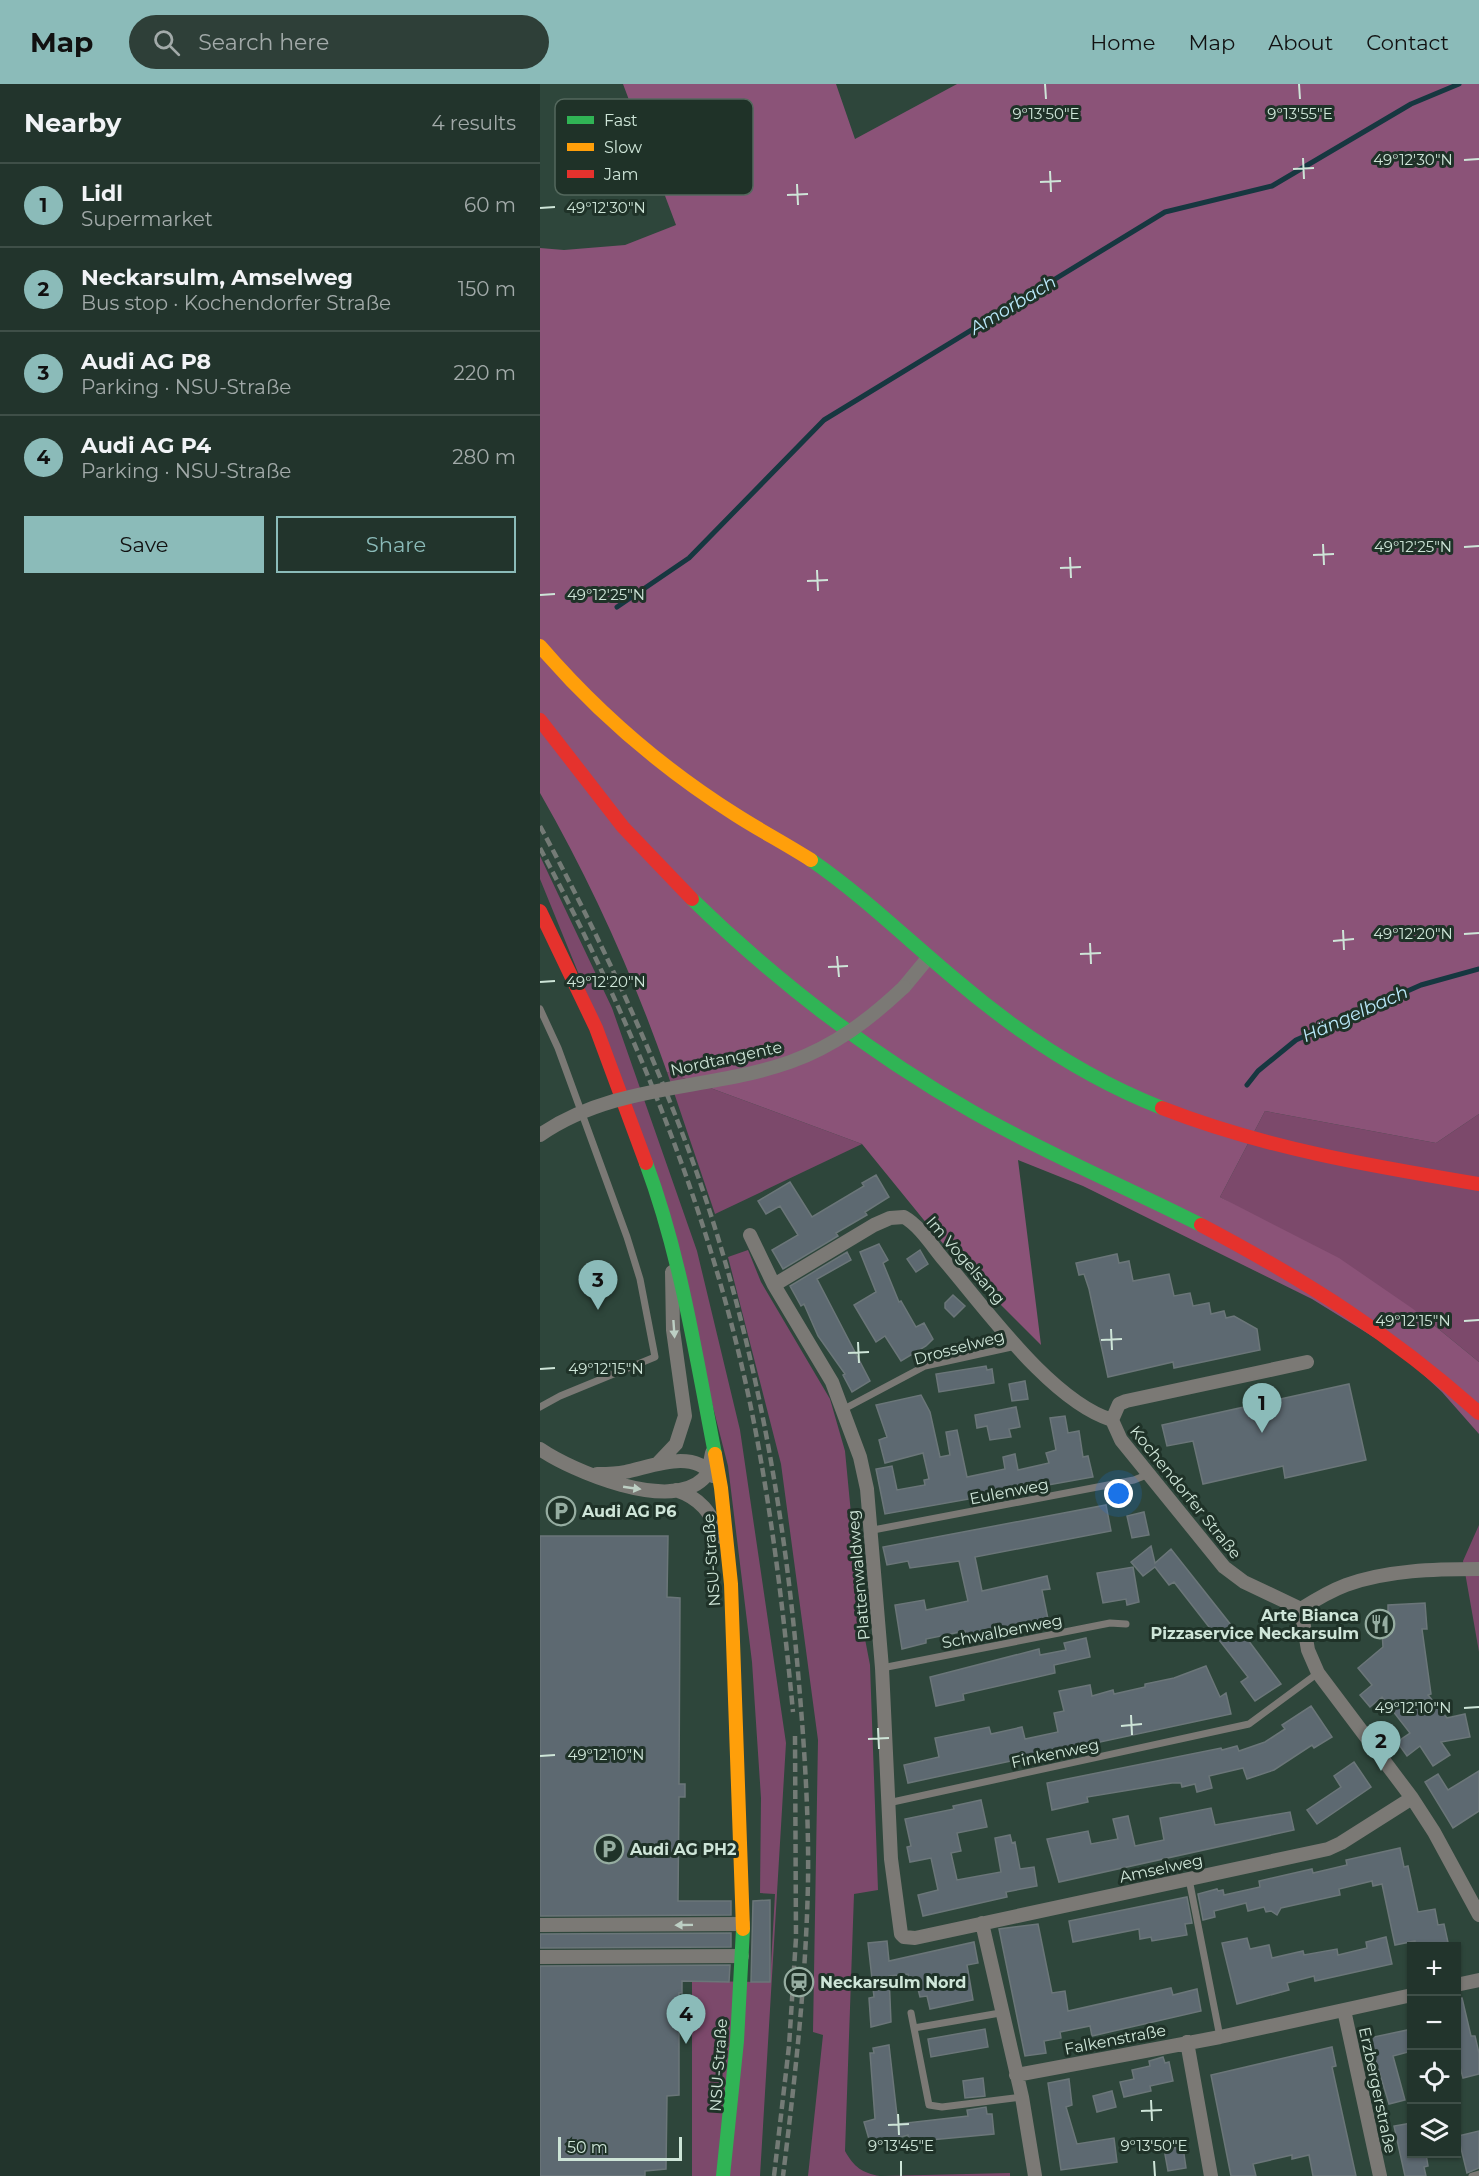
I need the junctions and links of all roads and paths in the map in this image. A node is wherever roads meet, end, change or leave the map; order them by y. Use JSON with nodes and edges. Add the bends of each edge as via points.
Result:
{"nodes":[{"id":1,"x":540,"y":646,"type":"edge"},
{"id":2,"x":540,"y":720,"type":"edge"},
{"id":3,"x":540,"y":911,"type":"edge"},
{"id":4,"x":928,"y":958,"type":"junction"},
{"id":5,"x":540,"y":1009,"type":"edge"},
{"id":6,"x":540,"y":1135,"type":"edge"},
{"id":7,"x":1479,"y":1186,"type":"edge"},
{"id":8,"x":750,"y":1235,"type":"dead end"},
{"id":9,"x":672,"y":1249,"type":"junction"},
{"id":10,"x":774,"y":1285,"type":"junction"},
{"id":11,"x":1018,"y":1345,"type":"junction"},
{"id":12,"x":1307,"y":1362,"type":"dead end"},
{"id":13,"x":540,"y":1407,"type":"edge"},
{"id":14,"x":844,"y":1409,"type":"junction"},
{"id":15,"x":1479,"y":1413,"type":"edge"},
{"id":16,"x":1112,"y":1420,"type":"junction"},
{"id":17,"x":714,"y":1447,"type":"junction"},
{"id":18,"x":540,"y":1449,"type":"edge"},
{"id":19,"x":658,"y":1463,"type":"junction"},
{"id":20,"x":709,"y":1470,"type":"junction"},
{"id":21,"x":592,"y":1474,"type":"junction"},
{"id":22,"x":1149,"y":1474,"type":"junction"},
{"id":23,"x":721,"y":1488,"type":"junction"},
{"id":24,"x":674,"y":1490,"type":"junction"},
{"id":25,"x":873,"y":1530,"type":"junction"},
{"id":26,"x":727,"y":1546,"type":"junction"},
{"id":27,"x":1479,"y":1569,"type":"edge"},
{"id":28,"x":1301,"y":1608,"type":"junction"},
{"id":29,"x":1126,"y":1624,"type":"dead end"},
{"id":30,"x":882,"y":1668,"type":"junction"},
{"id":31,"x":1318,"y":1673,"type":"junction"},
{"id":32,"x":1412,"y":1798,"type":"junction"},
{"id":33,"x":888,"y":1803,"type":"junction"},
{"id":34,"x":1189,"y":1879,"type":"junction"},
{"id":35,"x":1479,"y":1915,"type":"edge"},
{"id":36,"x":982,"y":1923,"type":"junction"},
{"id":37,"x":742,"y":1924,"type":"junction"},
{"id":38,"x":540,"y":1925,"type":"edge"},
{"id":39,"x":904,"y":1937,"type":"joint"},
{"id":40,"x":742,"y":1956,"type":"junction"},
{"id":41,"x":540,"y":1957,"type":"edge"},
{"id":42,"x":1479,"y":1980,"type":"edge"},
{"id":43,"x":1461,"y":1985,"type":"edge"},
{"id":44,"x":1407,"y":1996,"type":"edge"},
{"id":45,"x":1344,"y":2010,"type":"junction"},
{"id":46,"x":911,"y":2013,"type":"dead end"},
{"id":47,"x":1000,"y":2013,"type":"junction"},
{"id":48,"x":914,"y":2028,"type":"junction"},
{"id":49,"x":1220,"y":2037,"type":"junction"},
{"id":50,"x":1187,"y":2042,"type":"junction"},
{"id":51,"x":1016,"y":2075,"type":"junction"},
{"id":52,"x":1022,"y":2097,"type":"junction"},
{"id":53,"x":1479,"y":2174,"type":"edge"},
{"id":54,"x":723,"y":2176,"type":"edge"},
{"id":55,"x":1035,"y":2176,"type":"edge"},
{"id":56,"x":1211,"y":2176,"type":"edge"},
{"id":57,"x":1380,"y":2176,"type":"edge"},
{"id":58,"x":1472,"y":2176,"type":"edge"}],
"edges":[{"from":1,"to":4,"type":"main road","via":[[606,718],[651,756],[820,867]]},
{"from":2,"to":15,"type":"main road","via":[[635,840],[722,930],[792,989],[878,1052],[959,1104],[1255,1252],[1327,1293],[1424,1362]]},
{"from":3,"to":9,"type":"main road","name":"NSU-Straße","via":[[596,1028],[660,1201]]},
{"from":4,"to":6,"type":"street","name":"Nordtangente","bridge":true,"via":[[872,1017],[843,1037],[791,1062],[621,1098],[582,1111]]},
{"from":4,"to":7,"type":"main road","via":[[1040,1045],[1159,1109],[1278,1146]]},
{"from":5,"to":13,"type":"lane","via":[[627,1237],[640,1279],[655,1356]]},
{"from":8,"to":10,"type":"street","name":"Plattenwaldweg"},
{"from":9,"to":17,"type":"main road","name":"NSU-Straße"},
{"from":9,"to":19,"type":"street","one_way":true,"via":[[673,1330],[685,1416],[676,1444]]},
{"from":10,"to":11,"type":"street","name":"Im Vogelsang","via":[[874,1225],[904,1217]]},
{"from":10,"to":14,"type":"street","name":"Plattenwaldweg"},
{"from":11,"to":14,"type":"lane","name":"Drosselweg","via":[[925,1366]]},
{"from":11,"to":16,"type":"street","name":"Im Vogelsang","via":[[1067,1396],[1096,1415]]},
{"from":12,"to":16,"type":"street","name":"Kochendorfer Straße","via":[[1126,1401],[1119,1404]]},
{"from":14,"to":25,"type":"street","name":"Plattenwaldweg","via":[[860,1457]]},
{"from":16,"to":22,"type":"street","name":"Kochendorfer Straße","via":[[1114,1430]]},
{"from":17,"to":20,"type":"street"},
{"from":17,"to":23,"type":"main road","name":"NSU-Straße"},
{"from":18,"to":21,"type":"street","via":[[568,1466]]},
{"from":19,"to":20,"type":"street","via":[[688,1463]]},
{"from":19,"to":21,"type":"street","via":[[624,1473]]},
{"from":20,"to":23,"type":"street"},
{"from":20,"to":24,"type":"street","via":[[695,1484]]},
{"from":21,"to":24,"type":"street","one_way":true,"via":[[624,1488]]},
{"from":22,"to":25,"type":"lane","name":"Eulenweg"},
{"from":22,"to":28,"type":"street","name":"Kochendorfer Straße","via":[[1224,1567],[1244,1582]]},
{"from":23,"to":26,"type":"main road","name":"NSU-Straße"},
{"from":24,"to":26,"type":"street","via":[[694,1496],[713,1519]]},
{"from":25,"to":30,"type":"street","name":"Plattenwaldweg"},
{"from":26,"to":37,"type":"main road","name":"NSU-Straße"},
{"from":27,"to":28,"type":"street","via":[[1369,1579],[1333,1591]]},
{"from":28,"to":31,"type":"street","via":[[1308,1650]]},
{"from":29,"to":30,"type":"lane","name":"Schwalbenweg","via":[[1110,1623]]},
{"from":30,"to":33,"type":"street","name":"Plattenwaldweg"},
{"from":31,"to":32,"type":"street"},
{"from":31,"to":33,"type":"lane","name":"Finkenweg","via":[[1249,1724]]},
{"from":32,"to":34,"type":"street","name":"Amselweg","via":[[1328,1849]]},
{"from":32,"to":35,"type":"street"},
{"from":33,"to":39,"type":"street","name":"Plattenwaldweg","via":[[891,1859]]},
{"from":34,"to":36,"type":"street","name":"Amselweg"},
{"from":34,"to":49,"type":"lane"},
{"from":36,"to":39,"type":"street","name":"Amselweg"},
{"from":36,"to":47,"type":"street"},
{"from":37,"to":38,"type":"street","one_way":true},
{"from":37,"to":40,"type":"main road","name":"NSU-Straße"},
{"from":40,"to":41,"type":"street"},
{"from":40,"to":54,"type":"main road","name":"NSU-Straße"},
{"from":42,"to":43,"type":"street"},
{"from":44,"to":45,"type":"street","name":"Falkenstraße"},
{"from":45,"to":49,"type":"street","name":"Falkenstraße"},
{"from":45,"to":57,"type":"street","name":"Erzbergerstraße"},
{"from":46,"to":48,"type":"lane"},
{"from":47,"to":48,"type":"lane"},
{"from":47,"to":51,"type":"street"},
{"from":48,"to":52,"type":"lane","via":[[929,2105],[942,2107]]},
{"from":49,"to":50,"type":"street","name":"Falkenstraße"},
{"from":50,"to":51,"type":"street","name":"Falkenstraße"},
{"from":50,"to":56,"type":"street"},
{"from":51,"to":52,"type":"street"},
{"from":52,"to":55,"type":"street"},
{"from":53,"to":58,"type":"lane"}]}
